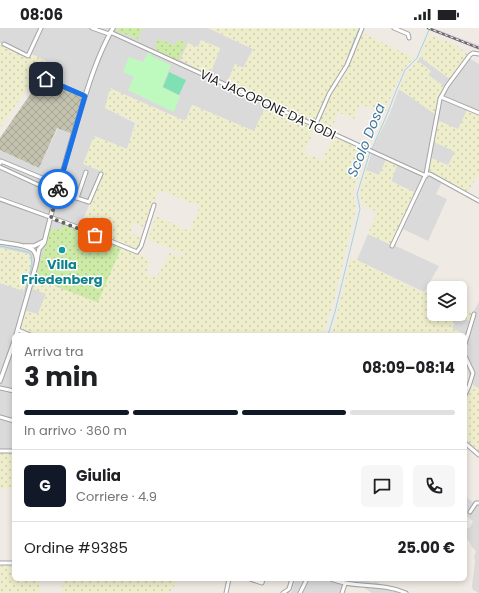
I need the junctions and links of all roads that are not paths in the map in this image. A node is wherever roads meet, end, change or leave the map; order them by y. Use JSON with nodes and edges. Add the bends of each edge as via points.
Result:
{"nodes":[{"id":1,"x":41,"y":28,"type":"edge"},
{"id":2,"x":92,"y":28,"type":"edge"},
{"id":3,"x":362,"y":28,"type":"edge"},
{"id":4,"x":394,"y":28,"type":"edge"},
{"id":5,"x":111,"y":31,"type":"edge"},
{"id":6,"x":409,"y":38,"type":"dead end"},
{"id":7,"x":4,"y":44,"type":"dead end"},
{"id":8,"x":479,"y":54,"type":"edge"},
{"id":9,"x":46,"y":79,"type":"dead end"},
{"id":10,"x":85,"y":96,"type":"junction"},
{"id":11,"x":441,"y":97,"type":"junction"},
{"id":12,"x":479,"y":113,"type":"edge"},
{"id":13,"x":315,"y":126,"type":"junction"},
{"id":14,"x":0,"y":161,"type":"edge"},
{"id":15,"x":0,"y":168,"type":"edge"},
{"id":16,"x":86,"y":172,"type":"dead end"},
{"id":17,"x":101,"y":174,"type":"dead end"},
{"id":18,"x":426,"y":175,"type":"junction"},
{"id":19,"x":59,"y":185,"type":"junction"},
{"id":20,"x":58,"y":192,"type":"junction"},
{"id":21,"x":77,"y":198,"type":"junction"},
{"id":22,"x":0,"y":199,"type":"edge"},
{"id":23,"x":479,"y":201,"type":"edge"},
{"id":24,"x":154,"y":205,"type":"dead end"},
{"id":25,"x":51,"y":218,"type":"junction"},
{"id":26,"x":0,"y":242,"type":"edge"},
{"id":27,"x":392,"y":246,"type":"dead end"},
{"id":28,"x":36,"y":249,"type":"junction"},
{"id":29,"x":474,"y":314,"type":"dead end"},
{"id":30,"x":18,"y":330,"type":"junction"},
{"id":31,"x":17,"y":333,"type":"edge"},
{"id":32,"x":25,"y":333,"type":"edge"},
{"id":33,"x":467,"y":337,"type":"edge"},
{"id":34,"x":12,"y":348,"type":"edge"},
{"id":35,"x":467,"y":360,"type":"edge"},
{"id":36,"x":0,"y":381,"type":"edge"},
{"id":37,"x":0,"y":388,"type":"edge"},
{"id":38,"x":467,"y":390,"type":"edge"},
{"id":39,"x":12,"y":391,"type":"edge"},
{"id":40,"x":0,"y":417,"type":"edge"},
{"id":41,"x":12,"y":420,"type":"edge"},
{"id":42,"x":467,"y":445,"type":"edge"},
{"id":43,"x":0,"y":451,"type":"edge"},
{"id":44,"x":12,"y":451,"type":"edge"},
{"id":45,"x":479,"y":455,"type":"edge"},
{"id":46,"x":479,"y":504,"type":"edge"},
{"id":47,"x":470,"y":512,"type":"dead end"},
{"id":48,"x":0,"y":563,"type":"edge"},
{"id":49,"x":12,"y":563,"type":"edge"},
{"id":50,"x":229,"y":581,"type":"edge"},
{"id":51,"x":292,"y":581,"type":"edge"},
{"id":52,"x":306,"y":581,"type":"edge"},
{"id":53,"x":337,"y":581,"type":"edge"},
{"id":54,"x":345,"y":584,"type":"junction"},
{"id":55,"x":226,"y":593,"type":"edge"},
{"id":56,"x":283,"y":593,"type":"edge"},
{"id":57,"x":300,"y":593,"type":"edge"},
{"id":58,"x":342,"y":593,"type":"edge"},
{"id":59,"x":406,"y":593,"type":"edge"}],
"edges":[{"from":1,"to":7,"type":"street","via":[[28,56]]},
{"from":2,"to":5,"type":"street","name":"VIA JACOPONE DA TODI"},
{"from":3,"to":13,"type":"street","via":[[347,65],[329,94]]},
{"from":4,"to":6,"type":"street","via":[[408,34]]},
{"from":5,"to":10,"type":"street","via":[[96,63]]},
{"from":5,"to":13,"type":"street","name":"VIA JACOPONE DA TODI"},
{"from":8,"to":11,"type":"street","via":[[472,54]]},
{"from":9,"to":10,"type":"street"},
{"from":10,"to":19,"type":"street"},
{"from":11,"to":12,"type":"street"},
{"from":11,"to":18,"type":"street"},
{"from":13,"to":18,"type":"street","name":"VIA JACOPONE DA TODI"},
{"from":14,"to":19,"type":"street"},
{"from":15,"to":20,"type":"street"},
{"from":16,"to":21,"type":"street"},
{"from":17,"to":21,"type":"street","via":[[89,202]]},
{"from":18,"to":23,"type":"street","name":"VIA JACOPONE DA TODI","via":[[430,174]]},
{"from":18,"to":27,"type":"street"},
{"from":19,"to":20,"type":"street"},
{"from":20,"to":21,"type":"street"},
{"from":20,"to":25,"type":"street"},
{"from":22,"to":25,"type":"street"},
{"from":24,"to":25,"type":"street","via":[[139,251],[135,252]]},
{"from":25,"to":28,"type":"street","via":[[45,240]]},
{"from":26,"to":28,"type":"street"},
{"from":28,"to":30,"type":"street","via":[[37,261]]},
{"from":29,"to":33,"type":"street"},
{"from":30,"to":31,"type":"street"},
{"from":30,"to":32,"type":"street"},
{"from":34,"to":36,"type":"street"},
{"from":35,"to":38,"type":"street","via":[[473,373]]},
{"from":37,"to":39,"type":"street"},
{"from":40,"to":41,"type":"street"},
{"from":42,"to":45,"type":"street"},
{"from":43,"to":44,"type":"street"},
{"from":46,"to":47,"type":"street","via":[[476,503]]},
{"from":48,"to":49,"type":"street"},
{"from":50,"to":55,"type":"street"},
{"from":51,"to":56,"type":"street","via":[[290,589]]},
{"from":52,"to":57,"type":"street"},
{"from":53,"to":54,"type":"street"},
{"from":54,"to":58,"type":"street"},
{"from":54,"to":59,"type":"street","via":[[392,588]]}]}
